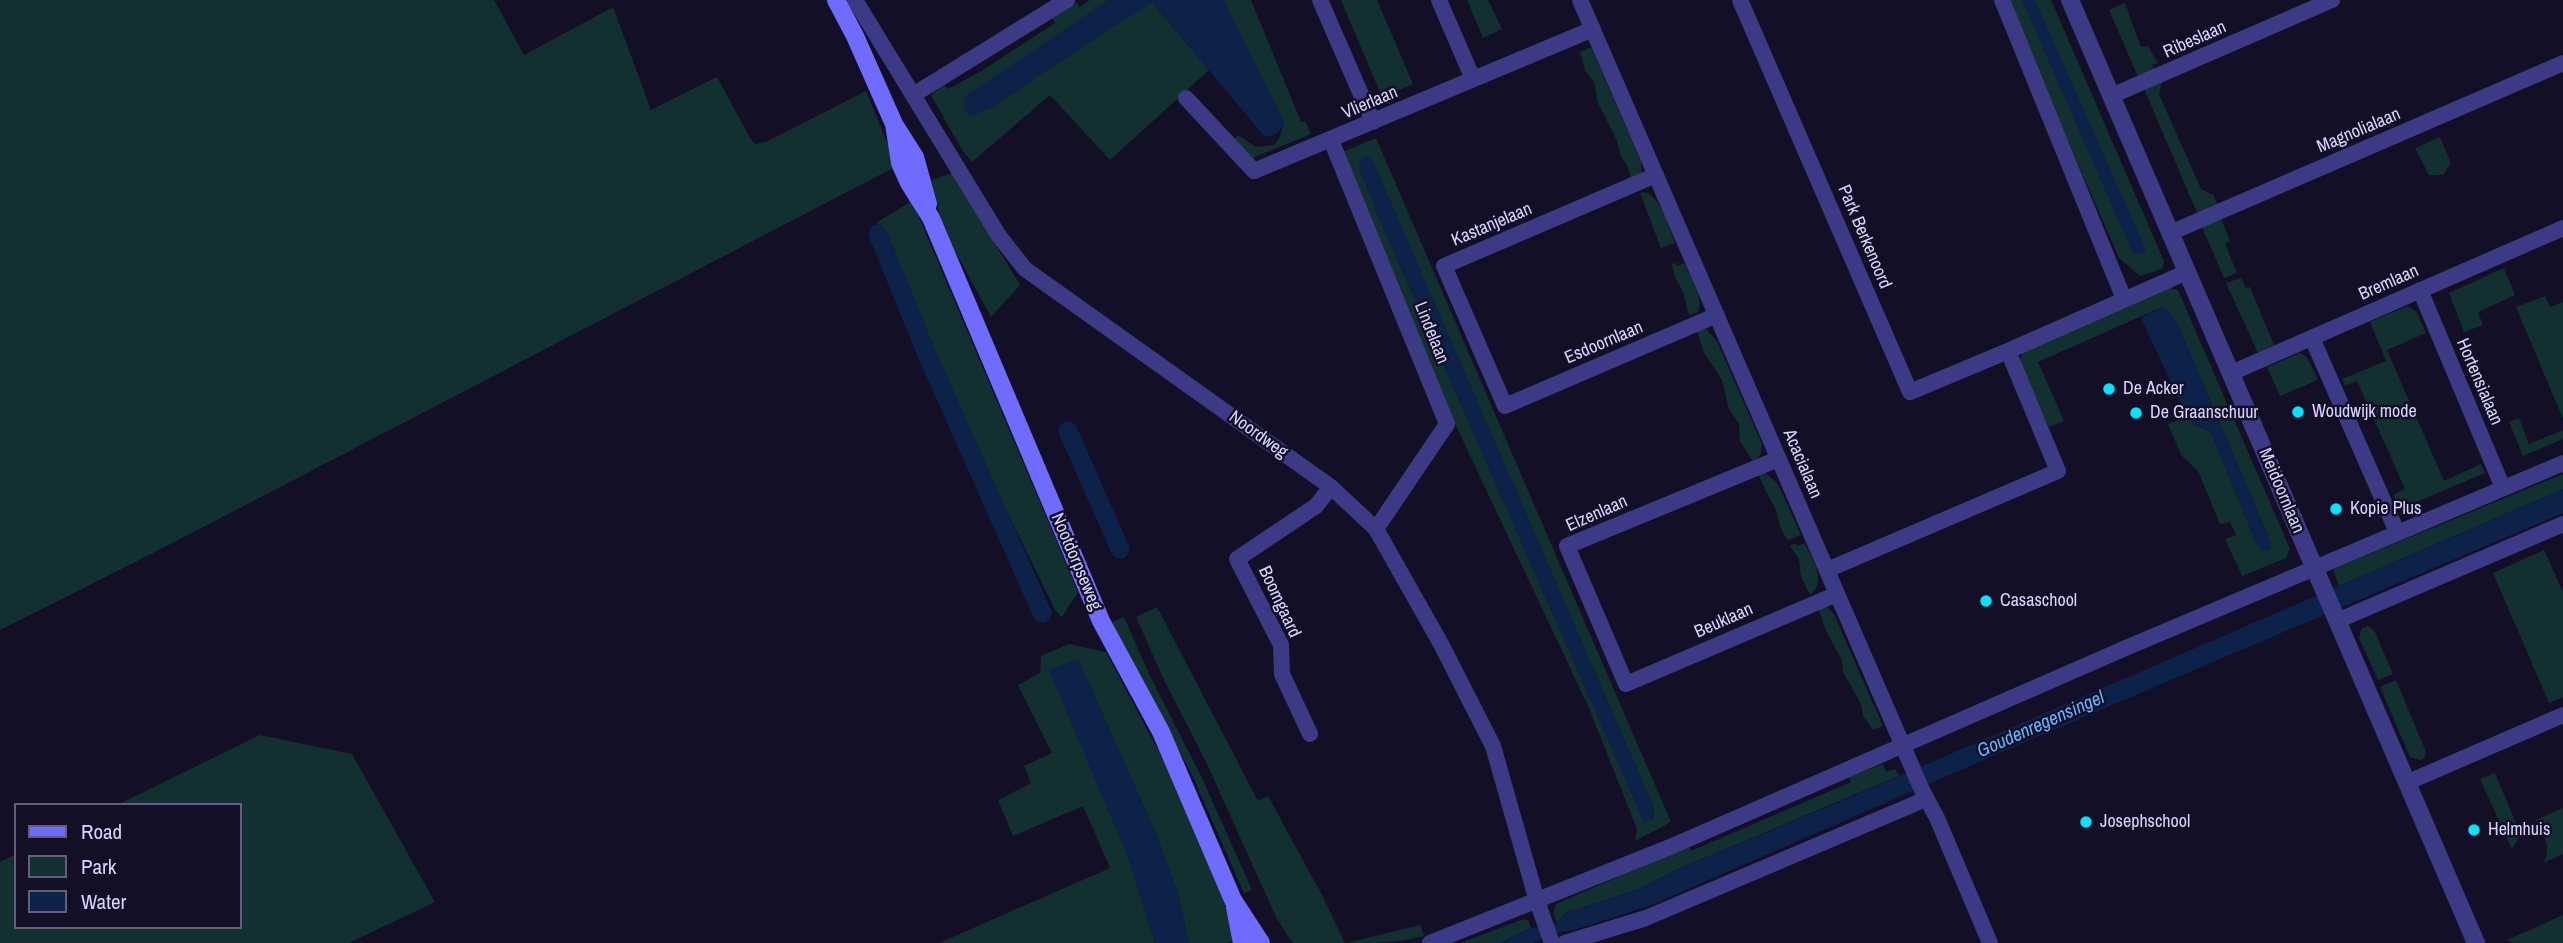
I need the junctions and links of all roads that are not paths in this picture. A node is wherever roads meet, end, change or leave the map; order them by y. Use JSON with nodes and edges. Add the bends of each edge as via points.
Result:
{"nodes":[{"id":1,"x":836,"y":0,"type":"edge"},
{"id":2,"x":855,"y":0,"type":"edge"},
{"id":3,"x":1067,"y":0,"type":"edge"},
{"id":4,"x":1320,"y":0,"type":"edge"},
{"id":5,"x":1439,"y":0,"type":"edge"},
{"id":6,"x":1580,"y":0,"type":"edge"},
{"id":7,"x":1740,"y":0,"type":"edge"},
{"id":8,"x":2002,"y":0,"type":"edge"},
{"id":9,"x":2070,"y":0,"type":"edge"},
{"id":10,"x":2332,"y":0,"type":"edge"},
{"id":11,"x":1593,"y":29,"type":"junction"},
{"id":12,"x":2563,"y":63,"type":"edge"},
{"id":13,"x":1473,"y":79,"type":"junction"},
{"id":14,"x":913,"y":95,"type":"junction"},
{"id":15,"x":2111,"y":96,"type":"junction"},
{"id":16,"x":1186,"y":97,"type":"dead end"},
{"id":17,"x":1373,"y":122,"type":"junction"},
{"id":18,"x":1331,"y":140,"type":"junction"},
{"id":19,"x":1656,"y":175,"type":"junction"},
{"id":20,"x":2563,"y":228,"type":"edge"},
{"id":21,"x":2170,"y":233,"type":"junction"},
{"id":22,"x":2187,"y":272,"type":"junction"},
{"id":23,"x":2420,"y":290,"type":"junction"},
{"id":24,"x":2124,"y":299,"type":"junction"},
{"id":25,"x":1717,"y":315,"type":"junction"},
{"id":26,"x":2312,"y":338,"type":"junction"},
{"id":27,"x":2008,"y":351,"type":"junction"},
{"id":28,"x":2231,"y":373,"type":"junction"},
{"id":29,"x":1505,"y":406,"type":"joint"},
{"id":30,"x":1778,"y":459,"type":"junction"},
{"id":31,"x":2563,"y":463,"type":"edge"},
{"id":32,"x":1331,"y":487,"type":"junction"},
{"id":33,"x":2503,"y":488,"type":"junction"},
{"id":34,"x":2563,"y":524,"type":"edge"},
{"id":35,"x":1376,"y":528,"type":"junction"},
{"id":36,"x":2397,"y":532,"type":"junction"},
{"id":37,"x":2316,"y":568,"type":"junction"},
{"id":38,"x":1827,"y":570,"type":"junction"},
{"id":39,"x":1837,"y":594,"type":"junction"},
{"id":40,"x":2339,"y":620,"type":"junction"},
{"id":41,"x":1626,"y":684,"type":"joint"},
{"id":42,"x":2559,"y":717,"type":"edge"},
{"id":43,"x":1310,"y":734,"type":"dead end"},
{"id":44,"x":1902,"y":745,"type":"junction"},
{"id":45,"x":2406,"y":783,"type":"junction"},
{"id":46,"x":1924,"y":795,"type":"junction"},
{"id":47,"x":1233,"y":900,"type":"junction"},
{"id":48,"x":1537,"y":901,"type":"junction"},
{"id":49,"x":1556,"y":942,"type":"edge"},
{"id":50,"x":1987,"y":942,"type":"edge"},
{"id":51,"x":1242,"y":943,"type":"edge"},
{"id":52,"x":1261,"y":943,"type":"edge"},
{"id":53,"x":1430,"y":943,"type":"edge"},
{"id":54,"x":2476,"y":943,"type":"edge"}],
"edges":[{"from":1,"to":47,"type":"main road","name":"Nootdorpseweg","via":[[918,166],[931,218],[1101,621],[1161,732]]},
{"from":2,"to":14,"type":"street","name":"Noordweg"},
{"from":3,"to":14,"type":"street"},
{"from":4,"to":17,"type":"street"},
{"from":5,"to":13,"type":"street"},
{"from":6,"to":11,"type":"street","name":"Acacialaan"},
{"from":7,"to":27,"type":"street","name":"Park Berkenoord","via":[[1910,391]]},
{"from":8,"to":24,"type":"street"},
{"from":9,"to":15,"type":"street","name":"Meidoornlaan"},
{"from":10,"to":15,"type":"street","name":"Ribeslaan"},
{"from":11,"to":13,"type":"street","name":"Vlierlaan"},
{"from":11,"to":19,"type":"street","name":"Acacialaan"},
{"from":12,"to":21,"type":"street","name":"Magnolialaan"},
{"from":13,"to":17,"type":"street","name":"Vlierlaan"},
{"from":14,"to":32,"type":"street","name":"Noordweg","via":[[999,236],[1025,269]]},
{"from":15,"to":21,"type":"street","name":"Meidoornlaan"},
{"from":16,"to":18,"type":"street","name":"Vlierlaan","via":[[1254,171]]},
{"from":17,"to":18,"type":"street","name":"Vlierlaan"},
{"from":18,"to":35,"type":"street","name":"Lindelaan","via":[[1447,424]]},
{"from":19,"to":25,"type":"street","name":"Acacialaan"},
{"from":19,"to":29,"type":"street","name":"Kastanjelaan","via":[[1444,266]]},
{"from":20,"to":23,"type":"street","name":"Bremlaan"},
{"from":21,"to":22,"type":"street","name":"Meidoornlaan"},
{"from":22,"to":24,"type":"street","name":"Park Berkenoord"},
{"from":22,"to":28,"type":"street","name":"Meidoornlaan"},
{"from":23,"to":26,"type":"street","name":"Bremlaan"},
{"from":23,"to":33,"type":"street","name":"Hortensialaan"},
{"from":24,"to":27,"type":"street","name":"Park Berkenoord"},
{"from":25,"to":29,"type":"street","name":"Esdoornlaan"},
{"from":25,"to":30,"type":"street","name":"Acacialaan"},
{"from":26,"to":28,"type":"street","name":"Bremlaan"},
{"from":26,"to":36,"type":"street"},
{"from":27,"to":38,"type":"street","via":[[2058,471]]},
{"from":28,"to":37,"type":"street","name":"Meidoornlaan"},
{"from":30,"to":38,"type":"street","name":"Acacialaan"},
{"from":30,"to":41,"type":"street","name":"Elzenlaan","via":[[1567,546]]},
{"from":31,"to":33,"type":"street"},
{"from":32,"to":35,"type":"street","name":"Noordweg"},
{"from":32,"to":43,"type":"street","name":"Boomgaard","via":[[1316,506],[1237,559],[1281,645],[1282,674]]},
{"from":33,"to":36,"type":"street"},
{"from":34,"to":40,"type":"street"},
{"from":35,"to":48,"type":"street","name":"Noordweg","via":[[1493,746]]},
{"from":36,"to":37,"type":"street"},
{"from":37,"to":40,"type":"street","name":"Meidoornlaan"},
{"from":37,"to":44,"type":"street"},
{"from":38,"to":39,"type":"street","name":"Acacialaan"},
{"from":39,"to":41,"type":"street","name":"Beuklaan"},
{"from":39,"to":44,"type":"street","name":"Acacialaan"},
{"from":40,"to":45,"type":"street","name":"Meidoornlaan"},
{"from":42,"to":45,"type":"street"},
{"from":44,"to":46,"type":"street","name":"Acacialaan"},
{"from":44,"to":48,"type":"street"},
{"from":45,"to":54,"type":"street","name":"Meidoornlaan"},
{"from":46,"to":49,"type":"street","via":[[1646,918]]},
{"from":46,"to":50,"type":"street","name":"Acacialaan"},
{"from":47,"to":51,"type":"main road","name":"Nootdorpseweg"},
{"from":47,"to":52,"type":"main road","name":"Nootdorpseweg"},
{"from":48,"to":49,"type":"street","name":"Noordweg"},
{"from":48,"to":53,"type":"street"}]}
